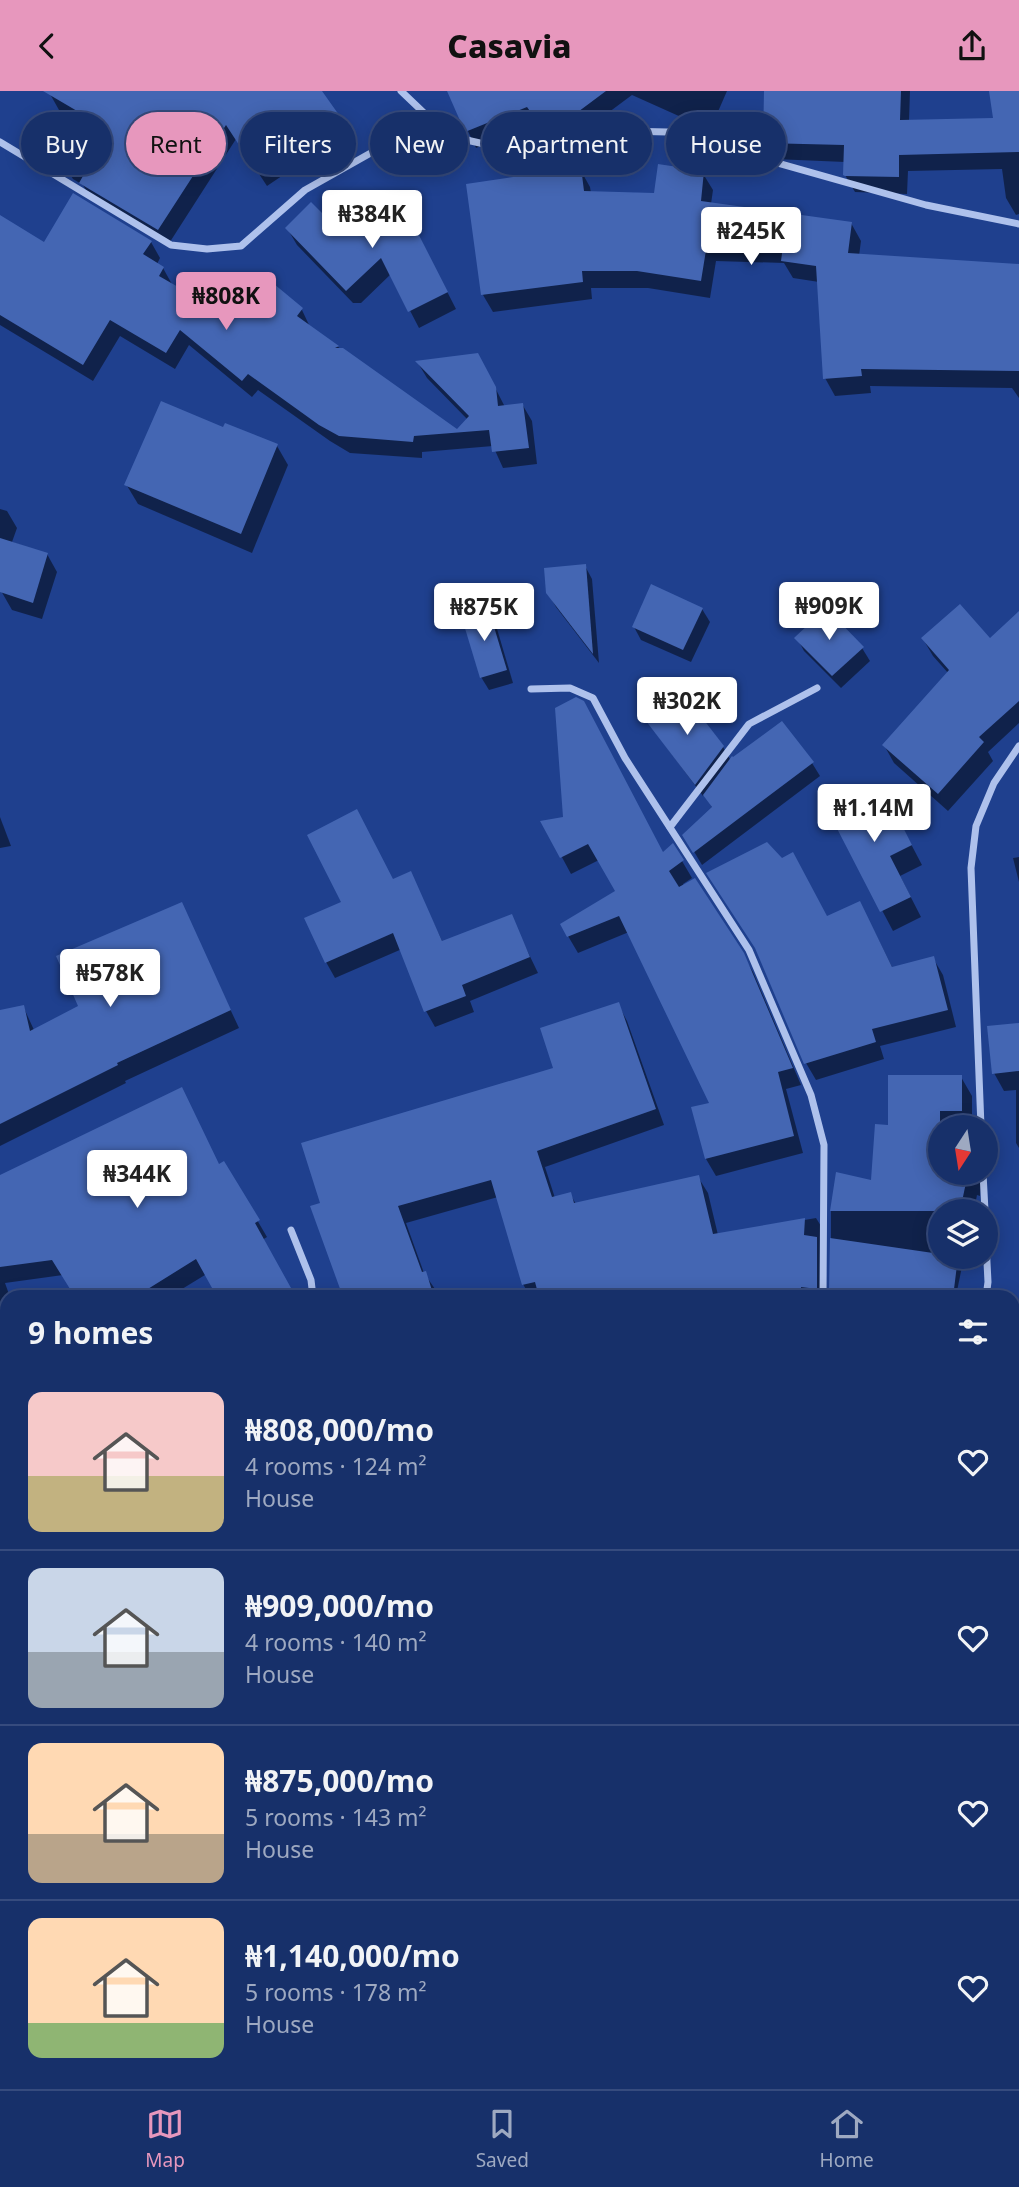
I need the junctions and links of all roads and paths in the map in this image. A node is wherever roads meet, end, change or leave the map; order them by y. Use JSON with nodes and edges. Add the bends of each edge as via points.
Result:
{"nodes":[{"id":1,"x":401,"y":91,"type":"edge"},
{"id":2,"x":423,"y":112,"type":"edge"},
{"id":3,"x":468,"y":140,"type":"edge"},
{"id":4,"x":0,"y":142,"type":"edge"},
{"id":5,"x":370,"y":153,"type":"edge"},
{"id":6,"x":1019,"y":224,"type":"edge"},
{"id":7,"x":817,"y":688,"type":"dead end"},
{"id":8,"x":531,"y":689,"type":"dead end"},
{"id":9,"x":1019,"y":746,"type":"edge"},
{"id":10,"x":670,"y":827,"type":"junction"},
{"id":11,"x":981,"y":1115,"type":"edge"},
{"id":12,"x":291,"y":1230,"type":"dead end"},
{"id":13,"x":987,"y":1269,"type":"edge"},
{"id":14,"x":313,"y":1290,"type":"edge"},
{"id":15,"x":823,"y":1290,"type":"edge"},
{"id":16,"x":987,"y":1290,"type":"edge"}],
"edges":[{"from":1,"to":2,"type":"street"},
{"from":3,"to":6,"type":"street","via":[[506,149],[541,150],[622,131],[668,132],[926,205]]},
{"from":4,"to":5,"type":"street","via":[[171,245],[207,249],[241,246],[305,190]]},
{"from":7,"to":10,"type":"street","via":[[750,724]]},
{"from":8,"to":10,"type":"street","via":[[570,688],[593,698]]},
{"from":9,"to":11,"type":"street","via":[[994,783],[975,826],[971,868]]},
{"from":10,"to":15,"type":"street","via":[[749,950],[811,1095],[824,1145]]},
{"from":12,"to":14,"type":"street"},
{"from":13,"to":16,"type":"street"}]}
